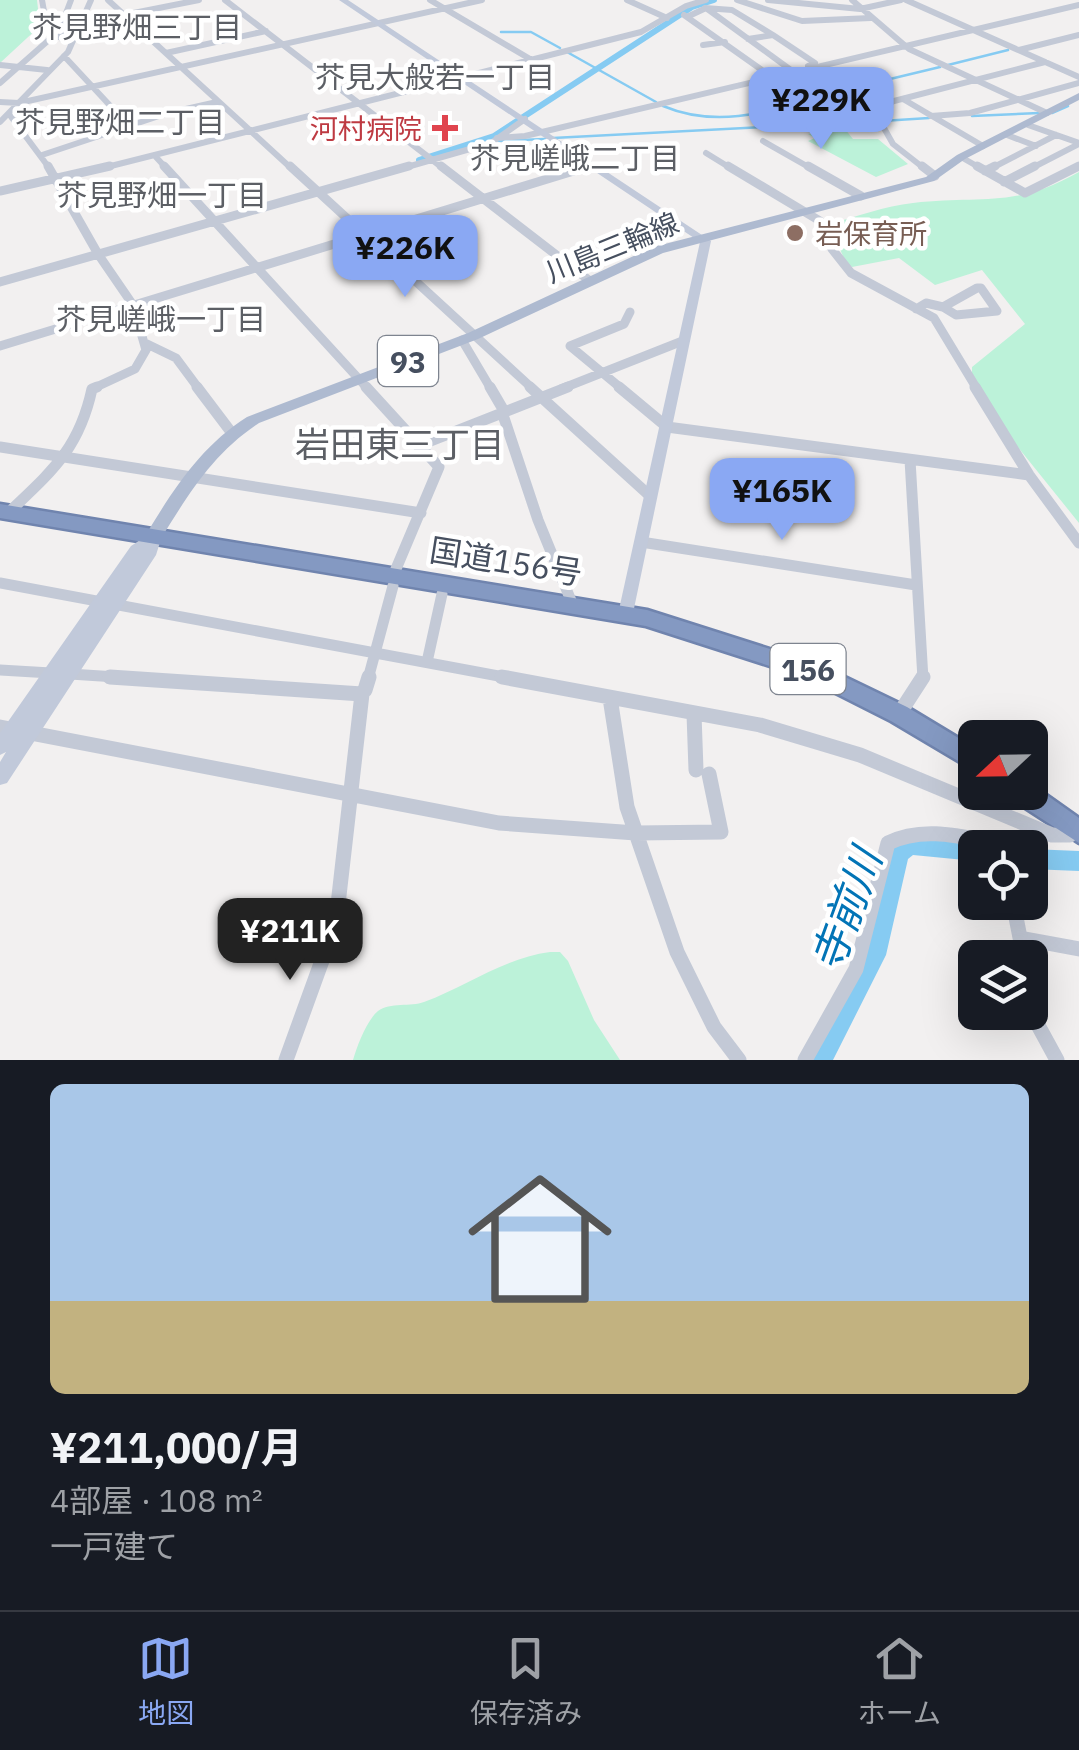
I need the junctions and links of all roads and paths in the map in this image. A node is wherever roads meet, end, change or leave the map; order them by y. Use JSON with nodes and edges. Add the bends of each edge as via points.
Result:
{"nodes":[{"id":1,"x":42,"y":0,"type":"edge"},
{"id":2,"x":71,"y":0,"type":"edge"},
{"id":3,"x":91,"y":0,"type":"edge"},
{"id":4,"x":108,"y":0,"type":"edge"},
{"id":5,"x":199,"y":0,"type":"edge"},
{"id":6,"x":225,"y":0,"type":"edge"},
{"id":7,"x":343,"y":0,"type":"edge"},
{"id":8,"x":430,"y":0,"type":"edge"},
{"id":9,"x":482,"y":0,"type":"edge"},
{"id":10,"x":628,"y":0,"type":"edge"},
{"id":11,"x":723,"y":0,"type":"edge"},
{"id":12,"x":737,"y":0,"type":"edge"},
{"id":13,"x":768,"y":0,"type":"edge"},
{"id":14,"x":852,"y":0,"type":"edge"},
{"id":15,"x":904,"y":0,"type":"edge"},
{"id":16,"x":705,"y":4,"type":"edge"},
{"id":17,"x":1079,"y":5,"type":"edge"},
{"id":18,"x":445,"y":8,"type":"junction"},
{"id":19,"x":860,"y":9,"type":"junction"},
{"id":20,"x":124,"y":15,"type":"junction"},
{"id":21,"x":686,"y":16,"type":"junction"},
{"id":22,"x":870,"y":18,"type":"junction"},
{"id":23,"x":63,"y":21,"type":"junction"},
{"id":24,"x":670,"y":21,"type":"junction"},
{"id":25,"x":83,"y":23,"type":"junction"},
{"id":26,"x":378,"y":23,"type":"junction"},
{"id":27,"x":974,"y":30,"type":"junction"},
{"id":28,"x":266,"y":32,"type":"junction"},
{"id":29,"x":772,"y":35,"type":"junction"},
{"id":30,"x":1079,"y":35,"type":"edge"},
{"id":31,"x":61,"y":36,"type":"junction"},
{"id":32,"x":748,"y":38,"type":"junction"},
{"id":33,"x":724,"y":42,"type":"junction"},
{"id":34,"x":283,"y":44,"type":"junction"},
{"id":35,"x":703,"y":46,"type":"dead end"},
{"id":36,"x":905,"y":46,"type":"junction"},
{"id":37,"x":70,"y":48,"type":"junction"},
{"id":38,"x":1016,"y":49,"type":"junction"},
{"id":39,"x":166,"y":53,"type":"junction"},
{"id":40,"x":64,"y":56,"type":"junction"},
{"id":41,"x":532,"y":60,"type":"junction"},
{"id":42,"x":1046,"y":62,"type":"junction"},
{"id":43,"x":0,"y":65,"type":"edge"},
{"id":44,"x":18,"y":66,"type":"junction"},
{"id":45,"x":180,"y":67,"type":"junction"},
{"id":46,"x":547,"y":69,"type":"dead end"},
{"id":47,"x":47,"y":70,"type":"junction"},
{"id":48,"x":793,"y":71,"type":"junction"},
{"id":49,"x":462,"y":78,"type":"junction"},
{"id":50,"x":979,"y":80,"type":"junction"},
{"id":51,"x":1079,"y":80,"type":"edge"},
{"id":52,"x":0,"y":84,"type":"edge"},
{"id":53,"x":93,"y":87,"type":"junction"},
{"id":54,"x":1079,"y":96,"type":"edge"},
{"id":55,"x":903,"y":99,"type":"junction"},
{"id":56,"x":1020,"y":99,"type":"junction"},
{"id":57,"x":0,"y":102,"type":"edge"},
{"id":58,"x":217,"y":102,"type":"junction"},
{"id":59,"x":19,"y":103,"type":"junction"},
{"id":60,"x":360,"y":104,"type":"junction"},
{"id":61,"x":813,"y":109,"type":"dead end"},
{"id":62,"x":9,"y":114,"type":"junction"},
{"id":63,"x":1047,"y":114,"type":"junction"},
{"id":64,"x":931,"y":116,"type":"junction"},
{"id":65,"x":522,"y":118,"type":"junction"},
{"id":66,"x":833,"y":120,"type":"junction"},
{"id":67,"x":878,"y":120,"type":"junction"},
{"id":68,"x":0,"y":122,"type":"edge"},
{"id":69,"x":773,"y":123,"type":"dead end"},
{"id":70,"x":1028,"y":125,"type":"junction"},
{"id":71,"x":129,"y":126,"type":"junction"},
{"id":72,"x":543,"y":131,"type":"junction"},
{"id":73,"x":250,"y":132,"type":"junction"},
{"id":74,"x":1007,"y":135,"type":"junction"},
{"id":75,"x":1056,"y":135,"type":"junction"},
{"id":76,"x":497,"y":138,"type":"junction"},
{"id":77,"x":763,"y":141,"type":"dead end"},
{"id":78,"x":1079,"y":144,"type":"edge"},
{"id":79,"x":983,"y":146,"type":"junction"},
{"id":80,"x":1035,"y":146,"type":"junction"},
{"id":81,"x":706,"y":153,"type":"dead end"},
{"id":82,"x":1058,"y":154,"type":"junction"},
{"id":83,"x":42,"y":155,"type":"junction"},
{"id":84,"x":154,"y":156,"type":"junction"},
{"id":85,"x":430,"y":157,"type":"junction"},
{"id":86,"x":960,"y":157,"type":"junction"},
{"id":87,"x":594,"y":164,"type":"junction"},
{"id":88,"x":1079,"y":164,"type":"edge"},
{"id":89,"x":985,"y":171,"type":"junction"},
{"id":90,"x":935,"y":176,"type":"junction"},
{"id":91,"x":56,"y":178,"type":"junction"},
{"id":92,"x":1004,"y":182,"type":"junction"},
{"id":93,"x":313,"y":190,"type":"junction"},
{"id":94,"x":0,"y":191,"type":"edge"},
{"id":95,"x":861,"y":196,"type":"junction"},
{"id":96,"x":484,"y":198,"type":"junction"},
{"id":97,"x":806,"y":210,"type":"junction"},
{"id":98,"x":213,"y":219,"type":"junction"},
{"id":99,"x":364,"y":235,"type":"junction"},
{"id":100,"x":704,"y":237,"type":"junction"},
{"id":101,"x":96,"y":251,"type":"junction"},
{"id":102,"x":258,"y":268,"type":"junction"},
{"id":103,"x":0,"y":279,"type":"edge"},
{"id":104,"x":590,"y":281,"type":"junction"},
{"id":105,"x":133,"y":306,"type":"junction"},
{"id":106,"x":943,"y":306,"type":"junction"},
{"id":107,"x":916,"y":308,"type":"junction"},
{"id":108,"x":630,"y":312,"type":"dead end"},
{"id":109,"x":468,"y":338,"type":"junction"},
{"id":110,"x":685,"y":340,"type":"junction"},
{"id":111,"x":145,"y":343,"type":"junction"},
{"id":112,"x":0,"y":346,"type":"edge"},
{"id":113,"x":603,"y":372,"type":"junction"},
{"id":114,"x":359,"y":380,"type":"junction"},
{"id":115,"x":538,"y":398,"type":"junction"},
{"id":116,"x":503,"y":412,"type":"junction"},
{"id":117,"x":667,"y":427,"type":"junction"},
{"id":118,"x":231,"y":432,"type":"junction"},
{"id":119,"x":418,"y":446,"type":"junction"},
{"id":120,"x":0,"y":447,"type":"edge"},
{"id":121,"x":66,"y":457,"type":"junction"},
{"id":122,"x":910,"y":460,"type":"junction"},
{"id":123,"x":1029,"y":475,"type":"junction"},
{"id":124,"x":190,"y":477,"type":"junction"},
{"id":125,"x":650,"y":496,"type":"junction"},
{"id":126,"x":4,"y":511,"type":"edge"},
{"id":127,"x":422,"y":514,"type":"junction"},
{"id":128,"x":154,"y":536,"type":"junction"},
{"id":129,"x":641,"y":542,"type":"junction"},
{"id":130,"x":1079,"y":543,"type":"edge"},
{"id":131,"x":393,"y":581,"type":"junction"},
{"id":132,"x":0,"y":584,"type":"edge"},
{"id":133,"x":916,"y":585,"type":"junction"},
{"id":134,"x":442,"y":594,"type":"dead end"},
{"id":135,"x":107,"y":603,"type":"junction"},
{"id":136,"x":572,"y":603,"type":"junction"},
{"id":137,"x":626,"y":614,"type":"junction"},
{"id":138,"x":375,"y":652,"type":"junction"},
{"id":139,"x":427,"y":662,"type":"junction"},
{"id":140,"x":0,"y":670,"type":"edge"},
{"id":141,"x":60,"y":674,"type":"junction"},
{"id":142,"x":365,"y":690,"type":"dead end"},
{"id":143,"x":610,"y":698,"type":"junction"},
{"id":144,"x":694,"y":714,"type":"junction"},
{"id":145,"x":899,"y":714,"type":"junction"},
{"id":146,"x":14,"y":730,"type":"edge"},
{"id":147,"x":0,"y":747,"type":"edge"},
{"id":148,"x":958,"y":750,"type":"edge"},
{"id":149,"x":0,"y":777,"type":"edge"},
{"id":150,"x":958,"y":785,"type":"edge"},
{"id":151,"x":352,"y":794,"type":"junction"},
{"id":152,"x":1031,"y":810,"type":"edge"},
{"id":153,"x":1077,"y":830,"type":"edge"},
{"id":154,"x":636,"y":832,"type":"junction"},
{"id":155,"x":958,"y":839,"type":"edge"},
{"id":156,"x":1016,"y":920,"type":"edge"},
{"id":157,"x":1020,"y":938,"type":"joint"},
{"id":158,"x":1079,"y":950,"type":"edge"},
{"id":159,"x":1042,"y":1030,"type":"edge"},
{"id":160,"x":286,"y":1060,"type":"edge"},
{"id":161,"x":739,"y":1060,"type":"edge"},
{"id":162,"x":805,"y":1060,"type":"edge"},
{"id":163,"x":1057,"y":1060,"type":"edge"}],
"edges":[{"from":1,"to":23,"type":"street","via":[[46,22]]},
{"from":2,"to":23,"type":"street"},
{"from":3,"to":25,"type":"street"},
{"from":4,"to":20,"type":"street"},
{"from":5,"to":20,"type":"street"},
{"from":6,"to":28,"type":"street"},
{"from":7,"to":26,"type":"street"},
{"from":8,"to":18,"type":"street"},
{"from":9,"to":18,"type":"street"},
{"from":10,"to":24,"type":"street"},
{"from":11,"to":21,"type":"street"},
{"from":12,"to":22,"type":"street","via":[[802,21]]},
{"from":13,"to":19,"type":"street"},
{"from":14,"to":19,"type":"street"},
{"from":15,"to":19,"type":"street"},
{"from":15,"to":27,"type":"street"},
{"from":16,"to":21,"type":"street"},
{"from":16,"to":24,"type":"street"},
{"from":16,"to":29,"type":"street","via":[[742,14]]},
{"from":16,"to":32,"type":"street"},
{"from":17,"to":27,"type":"street"},
{"from":18,"to":26,"type":"street"},
{"from":18,"to":41,"type":"street"},
{"from":19,"to":22,"type":"street"},
{"from":20,"to":25,"type":"street"},
{"from":20,"to":39,"type":"street"},
{"from":21,"to":24,"type":"street"},
{"from":21,"to":33,"type":"street"},
{"from":22,"to":36,"type":"street"},
{"from":23,"to":31,"type":"street"},
{"from":24,"to":41,"type":"street"},
{"from":25,"to":37,"type":"street"},
{"from":26,"to":34,"type":"street"},
{"from":26,"to":49,"type":"street"},
{"from":27,"to":36,"type":"street"},
{"from":27,"to":38,"type":"street"},
{"from":28,"to":34,"type":"street"},
{"from":28,"to":39,"type":"street"},
{"from":29,"to":32,"type":"street"},
{"from":29,"to":48,"type":"street","via":[[815,63]]},
{"from":30,"to":38,"type":"street"},
{"from":31,"to":37,"type":"street"},
{"from":31,"to":44,"type":"street"},
{"from":32,"to":33,"type":"street"},
{"from":32,"to":48,"type":"street"},
{"from":33,"to":35,"type":"street"},
{"from":33,"to":48,"type":"street","via":[[769,75]]},
{"from":34,"to":45,"type":"street"},
{"from":34,"to":60,"type":"street"},
{"from":36,"to":48,"type":"street"},
{"from":36,"to":50,"type":"street"},
{"from":37,"to":40,"type":"street"},
{"from":38,"to":42,"type":"street"},
{"from":39,"to":45,"type":"street"},
{"from":40,"to":47,"type":"street"},
{"from":40,"to":53,"type":"street"},
{"from":41,"to":46,"type":"street"},
{"from":41,"to":49,"type":"street"},
{"from":42,"to":50,"type":"street"},
{"from":42,"to":51,"type":"street"},
{"from":43,"to":44,"type":"street"},
{"from":44,"to":47,"type":"street"},
{"from":44,"to":52,"type":"street"},
{"from":45,"to":53,"type":"street"},
{"from":45,"to":58,"type":"street"},
{"from":47,"to":59,"type":"street"},
{"from":48,"to":67,"type":"street"},
{"from":48,"to":72,"type":"street"},
{"from":49,"to":60,"type":"street"},
{"from":49,"to":65,"type":"street"},
{"from":50,"to":55,"type":"street"},
{"from":50,"to":56,"type":"street"},
{"from":51,"to":56,"type":"street"},
{"from":53,"to":59,"type":"street"},
{"from":53,"to":71,"type":"street"},
{"from":54,"to":63,"type":"main road","name":"川島三輪線","number":"93"},
{"from":55,"to":64,"type":"street"},
{"from":55,"to":67,"type":"street","via":[[880,107]]},
{"from":56,"to":63,"type":"street"},
{"from":56,"to":64,"type":"street"},
{"from":57,"to":59,"type":"street"},
{"from":58,"to":71,"type":"street"},
{"from":58,"to":73,"type":"street"},
{"from":59,"to":62,"type":"street"},
{"from":60,"to":73,"type":"street"},
{"from":60,"to":85,"type":"street"},
{"from":61,"to":66,"type":"street"},
{"from":62,"to":68,"type":"street"},
{"from":62,"to":83,"type":"street"},
{"from":63,"to":70,"type":"main road","name":"川島三輪線","number":"93"},
{"from":64,"to":79,"type":"street"},
{"from":65,"to":72,"type":"street"},
{"from":65,"to":76,"type":"street"},
{"from":65,"to":85,"type":"street"},
{"from":66,"to":67,"type":"street"},
{"from":66,"to":69,"type":"street"},
{"from":67,"to":90,"type":"street","via":[[893,144]]},
{"from":70,"to":74,"type":"main road","name":"川島三輪線","number":"93"},
{"from":70,"to":75,"type":"street"},
{"from":71,"to":83,"type":"street"},
{"from":72,"to":76,"type":"street"},
{"from":72,"to":87,"type":"street"},
{"from":73,"to":84,"type":"street"},
{"from":73,"to":93,"type":"street"},
{"from":74,"to":79,"type":"main road","name":"川島三輪線","number":"93"},
{"from":74,"to":80,"type":"street"},
{"from":75,"to":78,"type":"street"},
{"from":75,"to":80,"type":"street"},
{"from":76,"to":85,"type":"street"},
{"from":77,"to":95,"type":"street"},
{"from":78,"to":82,"type":"street"},
{"from":79,"to":86,"type":"main road","name":"川島三輪線","number":"93"},
{"from":80,"to":82,"type":"street"},
{"from":80,"to":89,"type":"street"},
{"from":81,"to":97,"type":"street"},
{"from":82,"to":88,"type":"street"},
{"from":82,"to":92,"type":"street"},
{"from":83,"to":91,"type":"street"},
{"from":84,"to":91,"type":"street"},
{"from":84,"to":98,"type":"street"},
{"from":85,"to":93,"type":"street"},
{"from":85,"to":96,"type":"street"},
{"from":86,"to":89,"type":"street"},
{"from":86,"to":90,"type":"main road","name":"川島三輪線","number":"93"},
{"from":87,"to":96,"type":"street"},
{"from":87,"to":100,"type":"street"},
{"from":88,"to":92,"type":"street","via":[[1025,194]]},
{"from":89,"to":92,"type":"street"},
{"from":90,"to":95,"type":"main road","name":"川島三輪線","number":"93"},
{"from":91,"to":94,"type":"street"},
{"from":91,"to":101,"type":"street"},
{"from":93,"to":98,"type":"street"},
{"from":93,"to":99,"type":"street"},
{"from":95,"to":97,"type":"main road","name":"川島三輪線","number":"93"},
{"from":96,"to":99,"type":"street"},
{"from":96,"to":104,"type":"street"},
{"from":97,"to":100,"type":"main road","name":"川島三輪線","number":"93"},
{"from":97,"to":107,"type":"street","via":[[820,221],[846,269]]},
{"from":98,"to":101,"type":"street"},
{"from":98,"to":102,"type":"street"},
{"from":99,"to":102,"type":"street"},
{"from":99,"to":109,"type":"street"},
{"from":100,"to":104,"type":"main road","name":"川島三輪線","number":"93"},
{"from":100,"to":110,"type":"street"},
{"from":101,"to":103,"type":"street"},
{"from":101,"to":105,"type":"street"},
{"from":102,"to":105,"type":"street"},
{"from":102,"to":114,"type":"street"},
{"from":104,"to":109,"type":"main road","name":"川島三輪線","number":"93"},
{"from":105,"to":111,"type":"street"},
{"from":105,"to":112,"type":"street"},
{"from":106,"to":106,"type":"street","via":[[981,288],[998,311],[956,315]]},
{"from":106,"to":107,"type":"street"},
{"from":107,"to":123,"type":"street","via":[[939,323]]},
{"from":108,"to":113,"type":"street","via":[[624,324],[570,346]]},
{"from":109,"to":114,"type":"main road","name":"川島三輪線","number":"93"},
{"from":109,"to":115,"type":"street"},
{"from":109,"to":116,"type":"street"},
{"from":110,"to":113,"type":"street"},
{"from":110,"to":117,"type":"street"},
{"from":111,"to":118,"type":"street","via":[[176,358]]},
{"from":111,"to":121,"type":"street","via":[[135,369],[92,389],[86,422]]},
{"from":113,"to":115,"type":"street"},
{"from":113,"to":117,"type":"street"},
{"from":114,"to":118,"type":"main road","name":"川島三輪線","number":"93"},
{"from":114,"to":119,"type":"street"},
{"from":115,"to":116,"type":"street"},
{"from":115,"to":125,"type":"street"},
{"from":116,"to":119,"type":"street"},
{"from":116,"to":136,"type":"street"},
{"from":117,"to":122,"type":"street"},
{"from":117,"to":125,"type":"street"},
{"from":118,"to":124,"type":"main road","name":"川島三輪線","number":"93"},
{"from":119,"to":127,"type":"street","via":[[439,472]]},
{"from":120,"to":121,"type":"street"},
{"from":121,"to":124,"type":"street"},
{"from":121,"to":126,"type":"street"},
{"from":122,"to":123,"type":"street"},
{"from":122,"to":133,"type":"street"},
{"from":123,"to":130,"type":"street"},
{"from":124,"to":127,"type":"street"},
{"from":124,"to":128,"type":"main road","name":"川島三輪線","number":"93"},
{"from":125,"to":129,"type":"street"},
{"from":126,"to":128,"type":"highway","name":"国道156号","number":"156"},
{"from":127,"to":131,"type":"street"},
{"from":128,"to":131,"type":"highway","name":"国道156号","number":"156"},
{"from":128,"to":135,"type":"street","via":[[151,551]]},
{"from":129,"to":133,"type":"street"},
{"from":129,"to":137,"type":"street"},
{"from":131,"to":136,"type":"highway","name":"国道156号","number":"156"},
{"from":131,"to":138,"type":"street"},
{"from":132,"to":135,"type":"street"},
{"from":133,"to":145,"type":"street","via":[[923,680]]},
{"from":134,"to":139,"type":"street"},
{"from":135,"to":138,"type":"street"},
{"from":135,"to":141,"type":"street"},
{"from":136,"to":137,"type":"highway","name":"国道156号","number":"156"},
{"from":137,"to":145,"type":"highway","name":"国道156号","number":"156","via":[[812,671]]},
{"from":138,"to":139,"type":"street"},
{"from":138,"to":142,"type":"street"},
{"from":139,"to":143,"type":"street"},
{"from":140,"to":141,"type":"street"},
{"from":141,"to":146,"type":"street"},
{"from":141,"to":151,"type":"street","via":[[362,694]]},
{"from":143,"to":144,"type":"street"},
{"from":143,"to":154,"type":"street"},
{"from":144,"to":150,"type":"street","via":[[825,742]]},
{"from":144,"to":154,"type":"street","via":[[721,832]]},
{"from":145,"to":148,"type":"highway","name":"国道156号","number":"156"},
{"from":146,"to":147,"type":"street"},
{"from":146,"to":149,"type":"street"},
{"from":146,"to":151,"type":"street"},
{"from":151,"to":154,"type":"street","via":[[498,823]]},
{"from":151,"to":160,"type":"street","via":[[336,922]]},
{"from":152,"to":153,"type":"highway"},
{"from":154,"to":161,"type":"street","via":[[677,952],[714,1027]]},
{"from":155,"to":162,"type":"street","via":[[916,834],[888,843],[856,968]]},
{"from":156,"to":157,"type":"street"},
{"from":157,"to":158,"type":"street"},
{"from":159,"to":163,"type":"street"}]}
